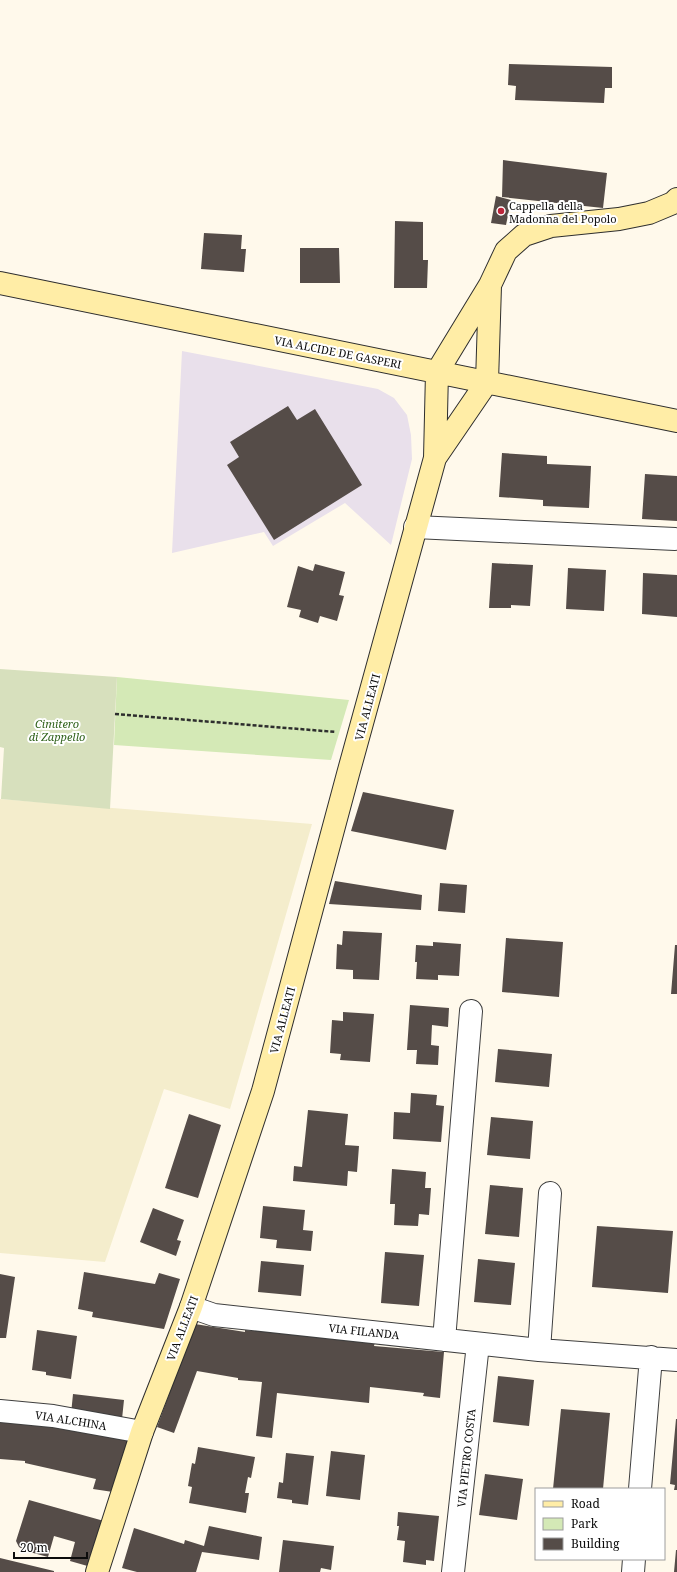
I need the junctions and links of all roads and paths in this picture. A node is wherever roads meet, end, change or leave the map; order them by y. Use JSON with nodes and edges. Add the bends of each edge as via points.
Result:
{"nodes":[{"id":1,"x":677,"y":199,"type":"edge"},
{"id":2,"x":0,"y":283,"type":"edge"},
{"id":3,"x":490,"y":285,"type":"junction"},
{"id":4,"x":437,"y":372,"type":"junction"},
{"id":5,"x":487,"y":382,"type":"junction"},
{"id":6,"x":677,"y":421,"type":"edge"},
{"id":7,"x":435,"y":458,"type":"junction"},
{"id":8,"x":415,"y":527,"type":"junction"},
{"id":9,"x":675,"y":539,"type":"dead end"},
{"id":10,"x":115,"y":714,"type":"dead end"},
{"id":11,"x":360,"y":734,"type":"junction"},
{"id":12,"x":471,"y":1011,"type":"dead end"},
{"id":13,"x":550,"y":1193,"type":"dead end"},
{"id":14,"x":191,"y":1307,"type":"junction"},
{"id":15,"x":444,"y":1340,"type":"junction"},
{"id":16,"x":478,"y":1344,"type":"junction"},
{"id":17,"x":539,"y":1350,"type":"junction"},
{"id":18,"x":651,"y":1357,"type":"junction"},
{"id":19,"x":677,"y":1360,"type":"edge"},
{"id":20,"x":0,"y":1411,"type":"edge"},
{"id":21,"x":142,"y":1432,"type":"junction"},
{"id":22,"x":640,"y":1488,"type":"edge"},
{"id":23,"x":634,"y":1560,"type":"edge"},
{"id":24,"x":97,"y":1572,"type":"edge"},
{"id":25,"x":453,"y":1572,"type":"edge"},
{"id":26,"x":633,"y":1572,"type":"edge"}],
"edges":[{"from":1,"to":3,"type":"street","via":[[649,213],[619,220],[551,226],[524,235],[506,251]]},
{"from":2,"to":4,"type":"street","name":"VIA ALCIDE DE GASPERI"},
{"from":3,"to":4,"type":"street"},
{"from":3,"to":5,"type":"street"},
{"from":4,"to":5,"type":"street","name":"VIA ALCIDE DE GASPERI"},
{"from":4,"to":7,"type":"street","name":"VIA ALLEATI"},
{"from":5,"to":6,"type":"street","name":"VIA ALCIDE DE GASPERI"},
{"from":5,"to":7,"type":"street","name":"VIA ALLEATI"},
{"from":7,"to":8,"type":"street","name":"VIA ALLEATI"},
{"from":8,"to":9,"type":"street"},
{"from":8,"to":11,"type":"street","name":"VIA ALLEATI"},
{"from":10,"to":11,"type":"path"},
{"from":11,"to":14,"type":"street","name":"VIA ALLEATI","via":[[264,1091]]},
{"from":12,"to":15,"type":"street"},
{"from":13,"to":17,"type":"street"},
{"from":14,"to":15,"type":"street","name":"VIA FILANDA","via":[[214,1315]]},
{"from":14,"to":21,"type":"street","name":"VIA ALLEATI"},
{"from":15,"to":16,"type":"street","name":"VIA FILANDA"},
{"from":16,"to":17,"type":"street","name":"VIA FILANDA"},
{"from":16,"to":25,"type":"street","name":"VIA PIETRO COSTA"},
{"from":17,"to":18,"type":"street","name":"VIA FILANDA"},
{"from":18,"to":19,"type":"street","name":"VIA FILANDA"},
{"from":18,"to":22,"type":"street"},
{"from":20,"to":21,"type":"street","name":"VIA ALCHINA","via":[[53,1416]]},
{"from":21,"to":24,"type":"street","name":"VIA ALLEATI"},
{"from":23,"to":26,"type":"street"}]}
